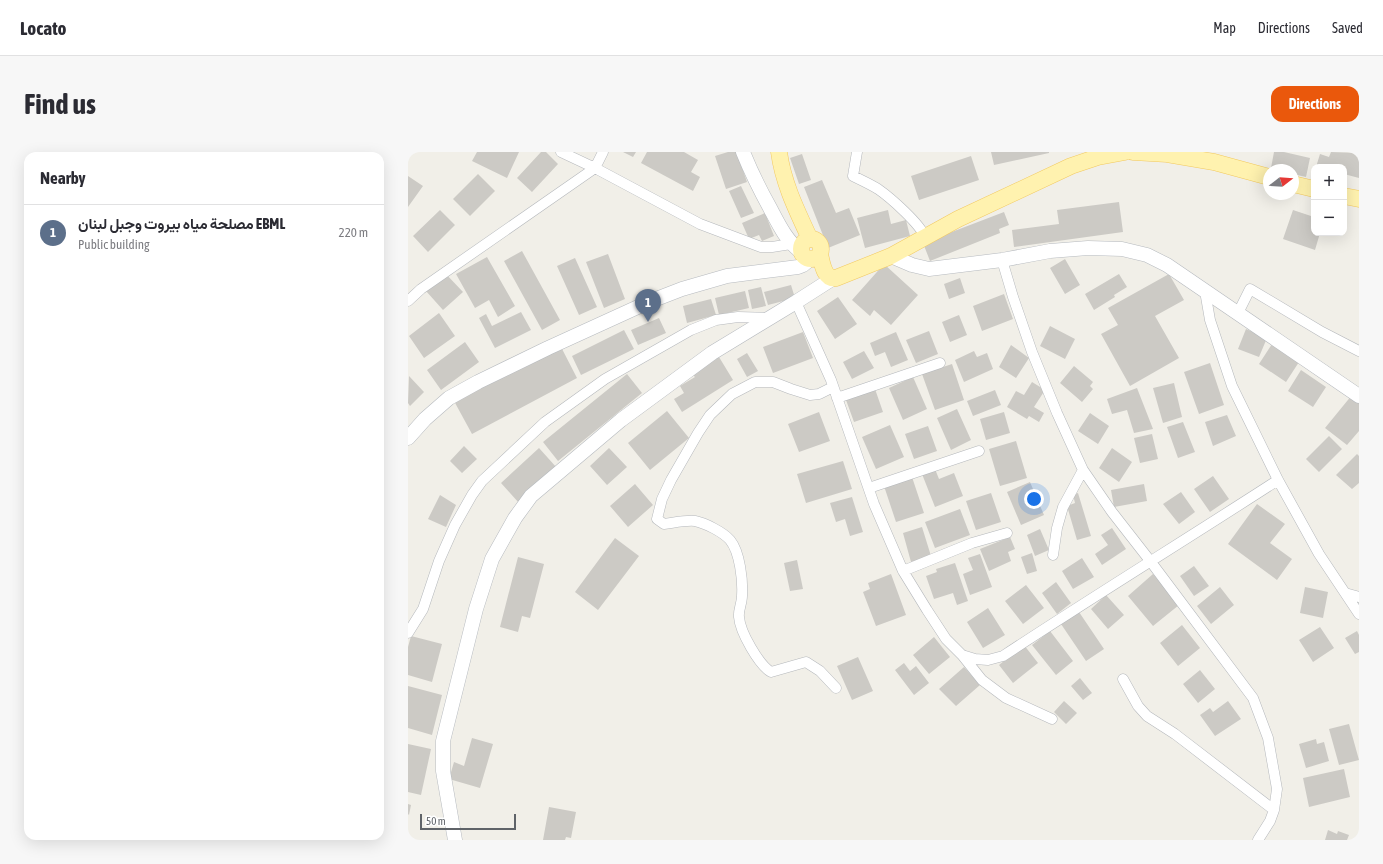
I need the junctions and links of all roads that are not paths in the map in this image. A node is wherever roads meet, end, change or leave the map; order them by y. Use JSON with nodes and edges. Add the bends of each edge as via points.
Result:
{"nodes":[{"id":1,"x":561,"y":152,"type":"edge"},
{"id":2,"x":603,"y":152,"type":"edge"},
{"id":3,"x":743,"y":152,"type":"edge"},
{"id":4,"x":779,"y":152,"type":"edge"},
{"id":5,"x":857,"y":152,"type":"edge"},
{"id":6,"x":1125,"y":152,"type":"edge"},
{"id":7,"x":1133,"y":152,"type":"edge"},
{"id":8,"x":595,"y":168,"type":"junction"},
{"id":9,"x":1263,"y":175,"type":"edge"},
{"id":10,"x":1299,"y":185,"type":"edge"},
{"id":11,"x":1311,"y":188,"type":"edge"},
{"id":12,"x":1347,"y":197,"type":"edge"},
{"id":13,"x":1359,"y":199,"type":"edge"},
{"id":14,"x":925,"y":237,"type":"junction"},
{"id":15,"x":806,"y":250,"type":"junction"},
{"id":16,"x":891,"y":256,"type":"junction"},
{"id":17,"x":1002,"y":260,"type":"junction"},
{"id":18,"x":832,"y":279,"type":"junction"},
{"id":19,"x":1205,"y":291,"type":"junction"},
{"id":20,"x":408,"y":300,"type":"edge"},
{"id":21,"x":796,"y":302,"type":"junction"},
{"id":22,"x":1238,"y":313,"type":"junction"},
{"id":23,"x":769,"y":318,"type":"junction"},
{"id":24,"x":1359,"y":351,"type":"edge"},
{"id":25,"x":940,"y":362,"type":"dead end"},
{"id":26,"x":833,"y":387,"type":"junction"},
{"id":27,"x":1359,"y":396,"type":"edge"},
{"id":28,"x":837,"y":398,"type":"junction"},
{"id":29,"x":408,"y":438,"type":"edge"},
{"id":30,"x":979,"y":451,"type":"dead end"},
{"id":31,"x":1083,"y":470,"type":"junction"},
{"id":32,"x":1278,"y":480,"type":"junction"},
{"id":33,"x":869,"y":488,"type":"junction"},
{"id":34,"x":1007,"y":533,"type":"dead end"},
{"id":35,"x":1053,"y":555,"type":"dead end"},
{"id":36,"x":1151,"y":562,"type":"junction"},
{"id":37,"x":903,"y":571,"type":"junction"},
{"id":38,"x":1345,"y":593,"type":"junction"},
{"id":39,"x":1359,"y":597,"type":"edge"},
{"id":40,"x":1359,"y":614,"type":"edge"},
{"id":41,"x":408,"y":633,"type":"edge"},
{"id":42,"x":962,"y":655,"type":"junction"},
{"id":43,"x":1123,"y":679,"type":"dead end"},
{"id":44,"x":836,"y":688,"type":"dead end"},
{"id":45,"x":1052,"y":720,"type":"dead end"},
{"id":46,"x":1274,"y":810,"type":"junction"},
{"id":47,"x":454,"y":840,"type":"edge"},
{"id":48,"x":1258,"y":840,"type":"edge"}],
"edges":[{"from":1,"to":8,"type":"street"},
{"from":2,"to":8,"type":"street"},
{"from":3,"to":15,"type":"street","via":[[781,228]]},
{"from":4,"to":15,"type":"main road"},
{"from":5,"to":14,"type":"street","via":[[853,176],[878,189],[911,218]]},
{"from":6,"to":14,"type":"main road","via":[[1071,166]]},
{"from":7,"to":9,"type":"main road","via":[[1167,154],[1214,162]]},
{"from":8,"to":15,"type":"street","via":[[700,224],[761,246]]},
{"from":8,"to":20,"type":"street","via":[[427,284]]},
{"from":10,"to":11,"type":"main road"},
{"from":12,"to":13,"type":"main road"},
{"from":14,"to":16,"type":"main road"},
{"from":15,"to":18,"type":"main road"},
{"from":15,"to":29,"type":"street","via":[[803,265],[798,267],[727,276],[682,289],[548,348],[449,398]]},
{"from":16,"to":17,"type":"street","via":[[929,269]]},
{"from":16,"to":18,"type":"main road"},
{"from":17,"to":19,"type":"street","via":[[1050,251],[1088,248],[1122,250],[1147,255],[1167,265]]},
{"from":17,"to":31,"type":"street","via":[[1032,352]]},
{"from":18,"to":21,"type":"street"},
{"from":19,"to":22,"type":"street"},
{"from":19,"to":32,"type":"street","via":[[1210,320],[1232,386]]},
{"from":21,"to":23,"type":"street"},
{"from":21,"to":26,"type":"street"},
{"from":22,"to":24,"type":"street","via":[[1250,289]]},
{"from":22,"to":27,"type":"street"},
{"from":23,"to":41,"type":"street","via":[[738,317],[716,320],[691,330],[605,378],[545,422],[482,481],[472,495],[439,561],[423,608]]},
{"from":23,"to":47,"type":"street","via":[[712,353],[621,420],[531,496],[515,518],[492,559],[476,610],[443,741],[442,771]]},
{"from":25,"to":28,"type":"street"},
{"from":26,"to":28,"type":"street"},
{"from":26,"to":44,"type":"street","via":[[819,394],[810,395],[773,382],[755,382],[732,394],[710,415],[698,433],[671,480],[662,499],[657,519],[664,524],[694,521],[713,528],[730,540],[739,559],[741,573],[742,596],[739,617],[747,641],[765,668],[771,672],[806,662],[820,671]]},
{"from":28,"to":33,"type":"street"},
{"from":30,"to":33,"type":"street"},
{"from":31,"to":35,"type":"street","via":[[1062,508]]},
{"from":31,"to":36,"type":"street"},
{"from":32,"to":36,"type":"street"},
{"from":32,"to":38,"type":"street","via":[[1319,554]]},
{"from":33,"to":37,"type":"street"},
{"from":34,"to":37,"type":"street","via":[[972,543]]},
{"from":36,"to":42,"type":"street","via":[[1003,656],[988,660]]},
{"from":36,"to":46,"type":"street","via":[[1253,698],[1268,738],[1277,789]]},
{"from":37,"to":42,"type":"street","via":[[946,639]]},
{"from":38,"to":39,"type":"street"},
{"from":38,"to":40,"type":"street"},
{"from":42,"to":45,"type":"street","via":[[982,680],[1006,698]]},
{"from":43,"to":46,"type":"street","via":[[1138,706],[1147,716],[1190,745]]},
{"from":46,"to":48,"type":"street","via":[[1270,822]]}]}
